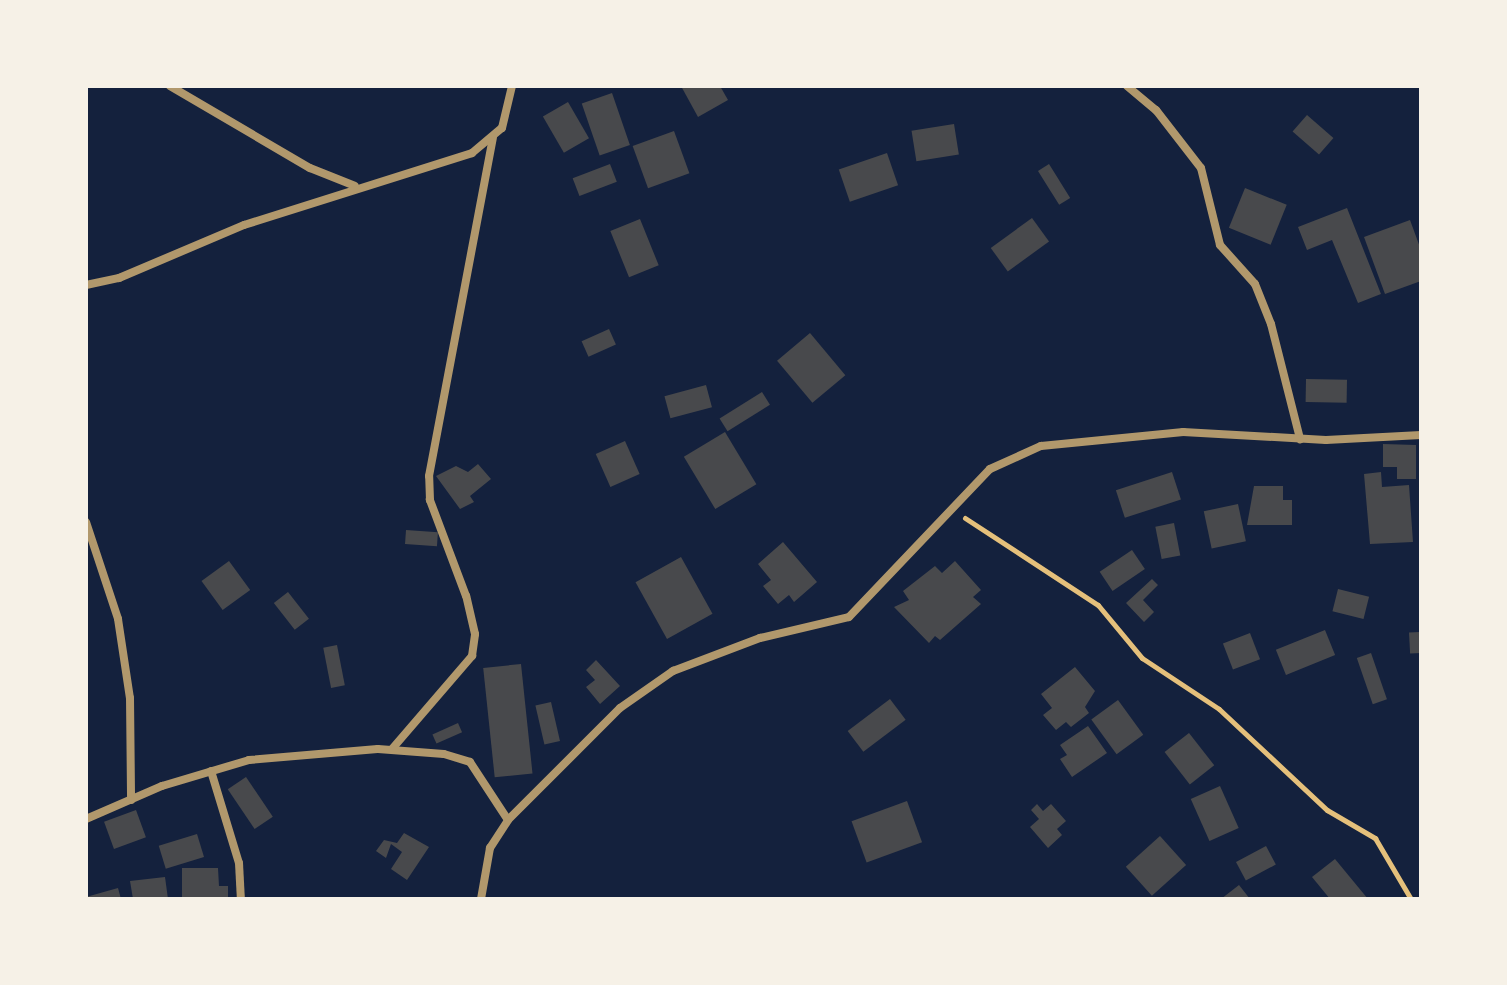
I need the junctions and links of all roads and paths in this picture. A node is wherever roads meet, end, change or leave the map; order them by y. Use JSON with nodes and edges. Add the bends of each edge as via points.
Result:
{"nodes":[{"id":1,"x":170,"y":86,"type":"edge"},
{"id":2,"x":512,"y":86,"type":"edge"},
{"id":3,"x":1127,"y":86,"type":"edge"},
{"id":4,"x":493,"y":138,"type":"junction"},
{"id":5,"x":356,"y":186,"type":"junction"},
{"id":6,"x":86,"y":285,"type":"edge"},
{"id":7,"x":1421,"y":435,"type":"edge"},
{"id":8,"x":1300,"y":439,"type":"junction"},
{"id":9,"x":951,"y":508,"type":"junction"},
{"id":10,"x":86,"y":522,"type":"edge"},
{"id":11,"x":392,"y":749,"type":"junction"},
{"id":12,"x":211,"y":771,"type":"junction"},
{"id":13,"x":131,"y":800,"type":"junction"},
{"id":14,"x":86,"y":819,"type":"edge"},
{"id":15,"x":508,"y":820,"type":"junction"},
{"id":16,"x":241,"y":899,"type":"edge"},
{"id":17,"x":481,"y":899,"type":"edge"},
{"id":18,"x":1411,"y":899,"type":"edge"}],
"edges":[{"from":1,"to":5,"type":"street","via":[[310,168]]},
{"from":2,"to":4,"type":"street","via":[[508,115]]},
{"from":3,"to":8,"type":"street","via":[[1156,110],[1201,168],[1220,245],[1255,284],[1271,324]]},
{"from":4,"to":5,"type":"street","via":[[472,153]]},
{"from":4,"to":11,"type":"street","via":[[429,476],[430,500],[466,596],[475,634],[472,656]]},
{"from":5,"to":6,"type":"street","via":[[244,225],[119,278]]},
{"from":7,"to":8,"type":"street"},
{"from":8,"to":9,"type":"street","via":[[1183,432],[1041,446],[990,469]]},
{"from":9,"to":15,"type":"street","via":[[849,617],[760,638],[673,671],[620,708]]},
{"from":9,"to":18,"type":"path","via":[[990,539],[1098,605],[1142,658],[1219,709],[1327,810],[1375,838]]},
{"from":10,"to":13,"type":"street","via":[[118,619],[130,698]]},
{"from":11,"to":12,"type":"street","via":[[249,760]]},
{"from":11,"to":15,"type":"street","via":[[470,762]]},
{"from":12,"to":13,"type":"street"},
{"from":12,"to":16,"type":"street","via":[[239,863]]},
{"from":13,"to":14,"type":"street"},
{"from":15,"to":17,"type":"street","via":[[490,848]]}]}
